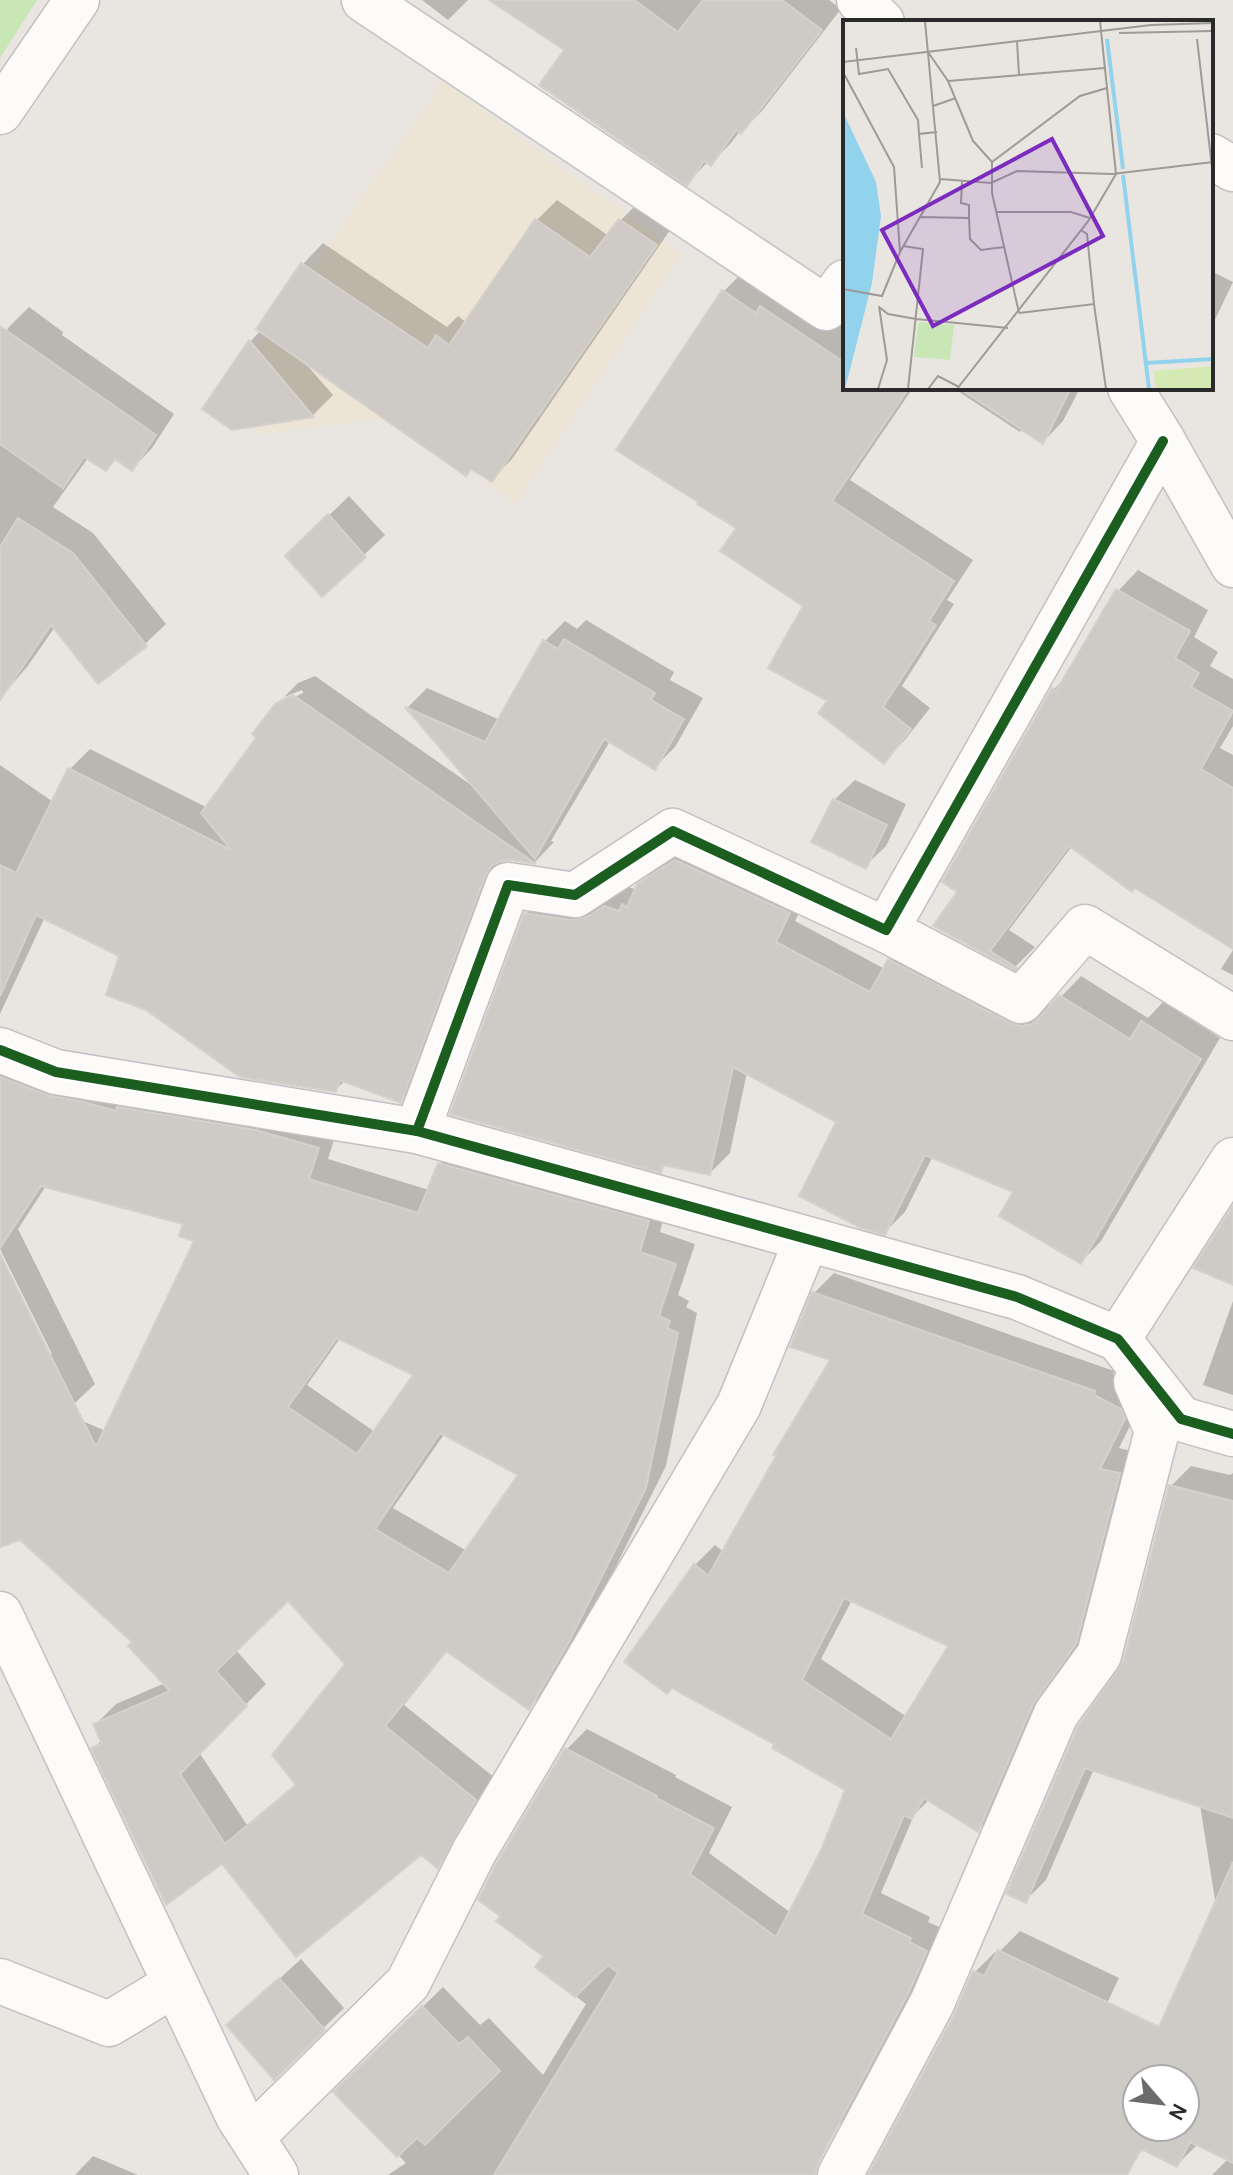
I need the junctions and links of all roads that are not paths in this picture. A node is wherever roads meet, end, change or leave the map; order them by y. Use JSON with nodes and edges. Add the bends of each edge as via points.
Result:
{"nodes":[{"id":1,"x":77,"y":0,"type":"edge"},
{"id":2,"x":364,"y":0,"type":"edge"},
{"id":3,"x":859,"y":0,"type":"edge"},
{"id":4,"x":880,"y":20,"type":"edge"},
{"id":5,"x":0,"y":112,"type":"edge"},
{"id":6,"x":1213,"y":157,"type":"edge"},
{"id":7,"x":1233,"y":169,"type":"edge"},
{"id":8,"x":843,"y":285,"type":"edge"},
{"id":9,"x":1131,"y":390,"type":"edge"},
{"id":10,"x":1163,"y":441,"type":"junction"},
{"id":11,"x":1233,"y":565,"type":"edge"},
{"id":12,"x":886,"y":930,"type":"junction"},
{"id":13,"x":1233,"y":1018,"type":"edge"},
{"id":14,"x":0,"y":1050,"type":"edge"},
{"id":15,"x":417,"y":1131,"type":"junction"},
{"id":16,"x":1233,"y":1160,"type":"edge"},
{"id":17,"x":807,"y":1239,"type":"junction"},
{"id":18,"x":1118,"y":1339,"type":"junction"},
{"id":19,"x":1233,"y":1434,"type":"edge"},
{"id":20,"x":0,"y":1614,"type":"edge"},
{"id":21,"x":0,"y":1981,"type":"edge"},
{"id":22,"x":175,"y":1984,"type":"junction"},
{"id":23,"x":252,"y":2137,"type":"junction"},
{"id":24,"x":276,"y":2175,"type":"edge"},
{"id":25,"x":840,"y":2175,"type":"edge"}],
"edges":[{"from":1,"to":5,"type":"street"},
{"from":2,"to":8,"type":"street","via":[[826,308]]},
{"from":3,"to":4,"type":"street"},
{"from":6,"to":7,"type":"street"},
{"from":9,"to":10,"type":"street"},
{"from":10,"to":11,"type":"street"},
{"from":10,"to":12,"type":"street"},
{"from":12,"to":13,"type":"street","via":[[1021,1001],[1085,927]]},
{"from":12,"to":15,"type":"street","via":[[673,831],[575,895],[508,885]]},
{"from":14,"to":15,"type":"street","via":[[56,1072]]},
{"from":15,"to":17,"type":"street"},
{"from":16,"to":18,"type":"street"},
{"from":17,"to":18,"type":"street","via":[[1017,1297]]},
{"from":17,"to":23,"type":"street","via":[[739,1405],[474,1852],[408,1983]]},
{"from":18,"to":19,"type":"street","via":[[1181,1419]]},
{"from":18,"to":25,"type":"street","via":[[1157,1431],[1099,1655],[1056,1714],[932,2003]]},
{"from":20,"to":22,"type":"street"},
{"from":21,"to":22,"type":"street","via":[[109,2024]]},
{"from":22,"to":23,"type":"street"},
{"from":23,"to":24,"type":"street"}]}
